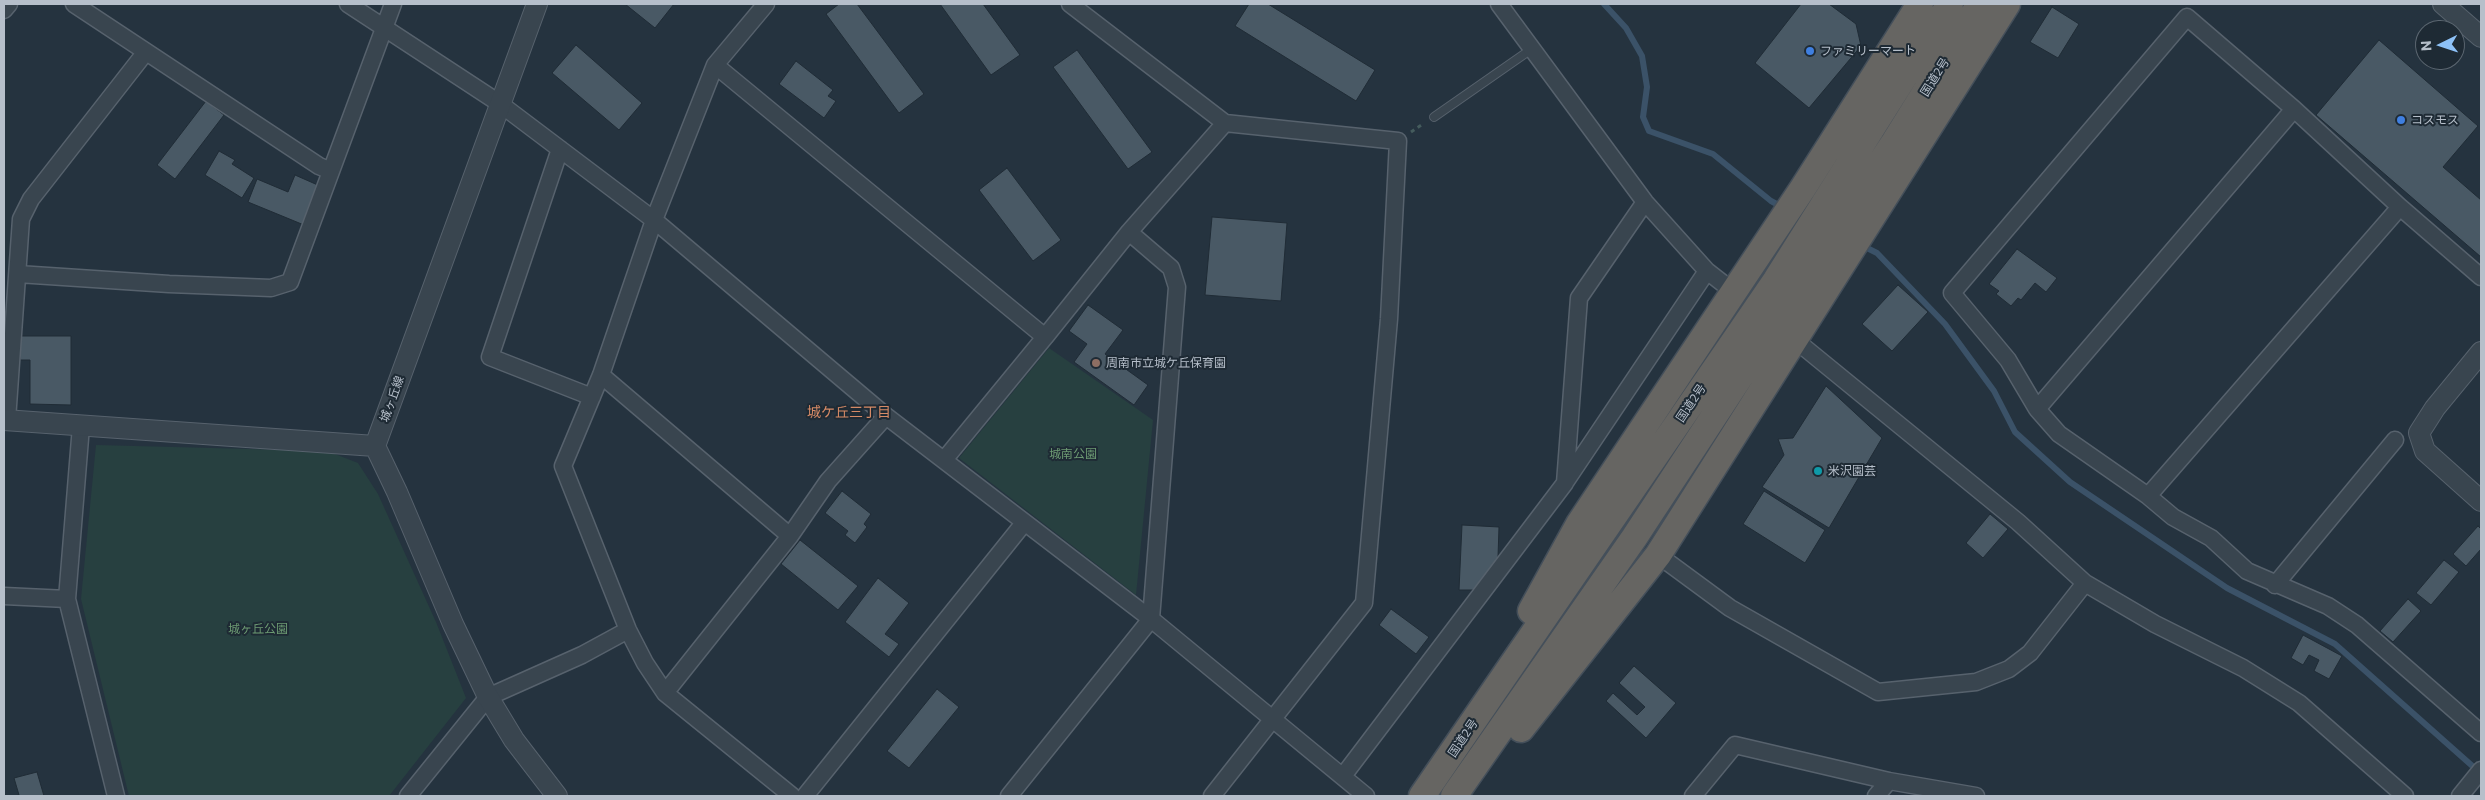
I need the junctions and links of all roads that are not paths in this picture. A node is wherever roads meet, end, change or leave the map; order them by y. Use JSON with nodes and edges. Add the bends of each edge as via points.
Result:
{"nodes":[{"id":1,"x":8,"y":4,"type":"edge"},
{"id":2,"x":74,"y":4,"type":"edge"},
{"id":3,"x":348,"y":4,"type":"edge"},
{"id":4,"x":393,"y":4,"type":"edge"},
{"id":5,"x":537,"y":4,"type":"edge"},
{"id":6,"x":766,"y":4,"type":"edge"},
{"id":7,"x":1070,"y":4,"type":"edge"},
{"id":8,"x":1499,"y":4,"type":"edge"},
{"id":9,"x":1920,"y":4,"type":"edge"},
{"id":10,"x":1950,"y":4,"type":"edge"},
{"id":11,"x":1980,"y":4,"type":"edge"},
{"id":12,"x":2007,"y":4,"type":"edge"},
{"id":13,"x":2443,"y":4,"type":"edge"},
{"id":14,"x":4,"y":10,"type":"edge"},
{"id":15,"x":384,"y":27,"type":"junction"},
{"id":16,"x":2481,"y":36,"type":"edge"},
{"id":17,"x":1944,"y":38,"type":"junction"},
{"id":18,"x":1533,"y":48,"type":"junction"},
{"id":19,"x":145,"y":53,"type":"junction"},
{"id":20,"x":715,"y":65,"type":"junction"},
{"id":21,"x":499,"y":103,"type":"junction"},
{"id":22,"x":2294,"y":109,"type":"junction"},
{"id":23,"x":1434,"y":117,"type":"road end"},
{"id":24,"x":1224,"y":123,"type":"junction"},
{"id":25,"x":560,"y":149,"type":"junction"},
{"id":26,"x":331,"y":171,"type":"junction"},
{"id":27,"x":1645,"y":202,"type":"junction"},
{"id":28,"x":2400,"y":207,"type":"junction"},
{"id":29,"x":654,"y":220,"type":"junction"},
{"id":30,"x":1129,"y":232,"type":"junction"},
{"id":31,"x":1807,"y":255,"type":"junction"},
{"id":32,"x":1707,"y":271,"type":"junction"},
{"id":33,"x":18,"y":274,"type":"junction"},
{"id":34,"x":2481,"y":277,"type":"edge"},
{"id":35,"x":1734,"y":292,"type":"junction"},
{"id":36,"x":1045,"y":338,"type":"junction"},
{"id":37,"x":1794,"y":339,"type":"junction"},
{"id":38,"x":2481,"y":352,"type":"edge"},
{"id":39,"x":601,"y":375,"type":"junction"},
{"id":40,"x":592,"y":397,"type":"junction"},
{"id":41,"x":2037,"y":409,"type":"junction"},
{"id":42,"x":886,"y":416,"type":"junction"},
{"id":43,"x":5,"y":420,"type":"edge"},
{"id":44,"x":82,"y":426,"type":"junction"},
{"id":45,"x":2395,"y":440,"type":"dead end"},
{"id":46,"x":375,"y":446,"type":"junction"},
{"id":47,"x":944,"y":460,"type":"junction"},
{"id":48,"x":1565,"y":483,"type":"junction"},
{"id":49,"x":2148,"y":496,"type":"junction"},
{"id":50,"x":2481,"y":501,"type":"edge"},
{"id":51,"x":1024,"y":523,"type":"junction"},
{"id":52,"x":790,"y":536,"type":"junction"},
{"id":53,"x":1658,"y":556,"type":"junction"},
{"id":54,"x":2085,"y":584,"type":"junction"},
{"id":55,"x":2274,"y":584,"type":"junction"},
{"id":56,"x":4,"y":596,"type":"edge"},
{"id":57,"x":67,"y":599,"type":"junction"},
{"id":58,"x":1151,"y":619,"type":"junction"},
{"id":59,"x":628,"y":630,"type":"junction"},
{"id":60,"x":665,"y":694,"type":"junction"},
{"id":61,"x":488,"y":697,"type":"junction"},
{"id":62,"x":1272,"y":718,"type":"junction"},
{"id":63,"x":2481,"y":733,"type":"edge"},
{"id":64,"x":1450,"y":758,"type":"junction"},
{"id":65,"x":1476,"y":766,"type":"junction"},
{"id":66,"x":2481,"y":770,"type":"edge"},
{"id":67,"x":1343,"y":776,"type":"junction"},
{"id":68,"x":1888,"y":781,"type":"junction"},
{"id":69,"x":1461,"y":794,"type":"edge"},
{"id":70,"x":116,"y":796,"type":"edge"},
{"id":71,"x":408,"y":796,"type":"edge"},
{"id":72,"x":557,"y":796,"type":"edge"},
{"id":73,"x":792,"y":796,"type":"edge"},
{"id":74,"x":806,"y":796,"type":"edge"},
{"id":75,"x":1009,"y":796,"type":"edge"},
{"id":76,"x":1212,"y":796,"type":"edge"},
{"id":77,"x":1366,"y":796,"type":"edge"},
{"id":78,"x":1422,"y":796,"type":"edge"},
{"id":79,"x":1693,"y":796,"type":"edge"},
{"id":80,"x":1876,"y":796,"type":"edge"},
{"id":81,"x":1976,"y":796,"type":"edge"},
{"id":82,"x":2405,"y":796,"type":"edge"},
{"id":83,"x":2460,"y":796,"type":"edge"}],
"edges":[{"from":1,"to":14,"type":"street"},
{"from":2,"to":19,"type":"street"},
{"from":3,"to":15,"type":"street"},
{"from":4,"to":15,"type":"street"},
{"from":5,"to":21,"type":"street","name":"城ヶ丘線"},
{"from":6,"to":20,"type":"street"},
{"from":7,"to":24,"type":"street"},
{"from":8,"to":18,"type":"street"},
{"from":9,"to":35,"type":"highway"},
{"from":10,"to":17,"type":"highway","name":"国道2号"},
{"from":11,"to":17,"type":"highway","name":"国道2号"},
{"from":12,"to":37,"type":"highway"},
{"from":13,"to":16,"type":"street"},
{"from":15,"to":21,"type":"street"},
{"from":15,"to":26,"type":"street"},
{"from":17,"to":31,"type":"highway","name":"国道2号"},
{"from":18,"to":23,"type":"lane"},
{"from":18,"to":27,"type":"street"},
{"from":19,"to":26,"type":"street"},
{"from":19,"to":33,"type":"street","via":[[31,199],[21,218]]},
{"from":20,"to":29,"type":"street"},
{"from":20,"to":36,"type":"street"},
{"from":21,"to":25,"type":"street"},
{"from":21,"to":46,"type":"street","name":"城ヶ丘線"},
{"from":22,"to":28,"type":"street"},
{"from":22,"to":41,"type":"street"},
{"from":22,"to":41,"type":"street","via":[[2187,17],[1952,292],[2008,360]]},
{"from":24,"to":30,"type":"street"},
{"from":24,"to":62,"type":"street","via":[[1398,141],[1390,319],[1364,602]]},
{"from":25,"to":29,"type":"street"},
{"from":25,"to":40,"type":"street","via":[[490,357]]},
{"from":26,"to":33,"type":"street","via":[[290,282],[262,288]]},
{"from":27,"to":32,"type":"street"},
{"from":27,"to":48,"type":"street","via":[[1579,298]]},
{"from":28,"to":34,"type":"street"},
{"from":28,"to":49,"type":"street"},
{"from":29,"to":39,"type":"street"},
{"from":29,"to":42,"type":"street"},
{"from":30,"to":36,"type":"street"},
{"from":30,"to":58,"type":"street","via":[[1172,268],[1177,287]]},
{"from":31,"to":64,"type":"highway","name":"国道2号"},
{"from":31,"to":65,"type":"highway","name":"国道2号","via":[[1634,538]]},
{"from":32,"to":35,"type":"street"},
{"from":32,"to":48,"type":"street"},
{"from":33,"to":43,"type":"street"},
{"from":35,"to":64,"type":"highway","via":[[1580,524]]},
{"from":36,"to":47,"type":"street"},
{"from":37,"to":53,"type":"highway"},
{"from":37,"to":54,"type":"street","via":[[2018,522]]},
{"from":38,"to":50,"type":"street","via":[[2419,433],[2425,451]]},
{"from":39,"to":40,"type":"street"},
{"from":39,"to":52,"type":"street"},
{"from":40,"to":59,"type":"street","via":[[563,466]]},
{"from":41,"to":49,"type":"street","via":[[2059,434]]},
{"from":42,"to":47,"type":"street"},
{"from":42,"to":52,"type":"street","via":[[828,481]]},
{"from":43,"to":44,"type":"street"},
{"from":44,"to":46,"type":"street"},
{"from":44,"to":57,"type":"street"},
{"from":45,"to":55,"type":"street"},
{"from":46,"to":61,"type":"street"},
{"from":47,"to":51,"type":"street"},
{"from":48,"to":67,"type":"street"},
{"from":49,"to":55,"type":"street","via":[[2173,517],[2211,538],[2247,571]]},
{"from":51,"to":58,"type":"street"},
{"from":51,"to":74,"type":"street"},
{"from":52,"to":60,"type":"street"},
{"from":53,"to":54,"type":"street","via":[[1730,608],[1878,692],[1976,682],[2009,669],[2030,653]]},
{"from":53,"to":65,"type":"highway","via":[[1517,734]]},
{"from":54,"to":82,"type":"street","via":[[2154,624],[2243,668],[2299,703]]},
{"from":55,"to":63,"type":"street","via":[[2328,606],[2357,625]]},
{"from":56,"to":57,"type":"street"},
{"from":57,"to":70,"type":"street"},
{"from":58,"to":62,"type":"street"},
{"from":58,"to":75,"type":"street"},
{"from":59,"to":60,"type":"street"},
{"from":59,"to":61,"type":"street","via":[[582,655]]},
{"from":60,"to":73,"type":"street"},
{"from":61,"to":71,"type":"street"},
{"from":61,"to":72,"type":"street","via":[[514,740]]},
{"from":62,"to":67,"type":"street"},
{"from":62,"to":76,"type":"street"},
{"from":64,"to":78,"type":"highway","name":"国道2号"},
{"from":65,"to":69,"type":"highway","name":"国道2号"},
{"from":66,"to":83,"type":"street"},
{"from":67,"to":77,"type":"street"},
{"from":68,"to":79,"type":"street","via":[[1735,744]]},
{"from":68,"to":80,"type":"street"},
{"from":68,"to":81,"type":"street"}]}
